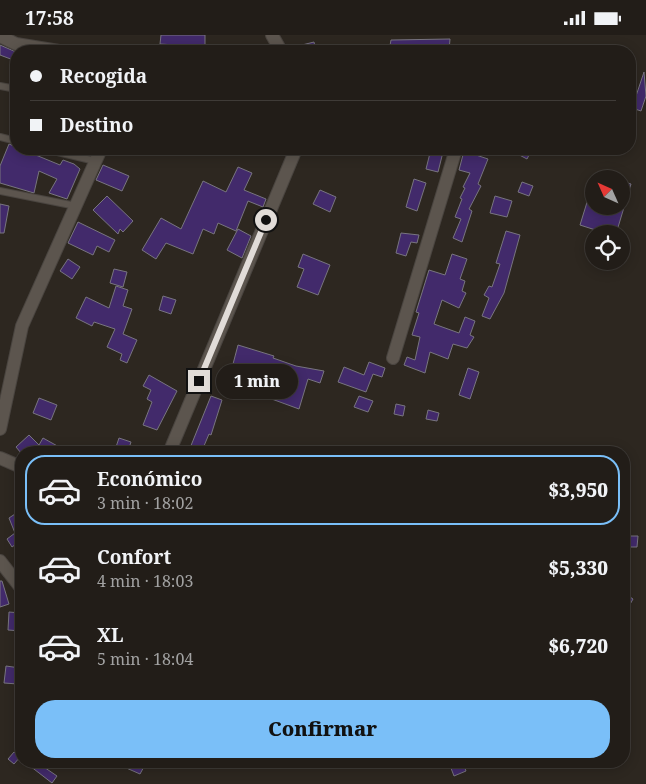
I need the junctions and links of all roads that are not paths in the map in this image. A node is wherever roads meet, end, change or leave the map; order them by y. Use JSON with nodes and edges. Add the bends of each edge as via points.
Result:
{"nodes":[{"id":1,"x":0,"y":36,"type":"edge"},
{"id":2,"x":22,"y":45,"type":"edge"},
{"id":3,"x":70,"y":155,"type":"edge"},
{"id":4,"x":98,"y":155,"type":"edge"},
{"id":5,"x":293,"y":155,"type":"edge"},
{"id":6,"x":454,"y":155,"type":"edge"},
{"id":7,"x":95,"y":161,"type":"junction"},
{"id":8,"x":0,"y":191,"type":"edge"},
{"id":9,"x":76,"y":206,"type":"junction"},
{"id":10,"x":393,"y":358,"type":"dead end"},
{"id":11,"x":0,"y":429,"type":"edge"},
{"id":12,"x":172,"y":446,"type":"edge"},
{"id":13,"x":0,"y":458,"type":"edge"},
{"id":14,"x":15,"y":464,"type":"edge"},
{"id":15,"x":0,"y":561,"type":"edge"},
{"id":16,"x":15,"y":580,"type":"edge"}],
"edges":[{"from":1,"to":2,"type":"street"},
{"from":3,"to":7,"type":"lane"},
{"from":4,"to":7,"type":"street"},
{"from":5,"to":12,"type":"street"},
{"from":6,"to":10,"type":"street"},
{"from":7,"to":9,"type":"street"},
{"from":8,"to":9,"type":"lane"},
{"from":9,"to":11,"type":"street","via":[[22,326]]},
{"from":13,"to":14,"type":"street"},
{"from":15,"to":16,"type":"street"}]}
